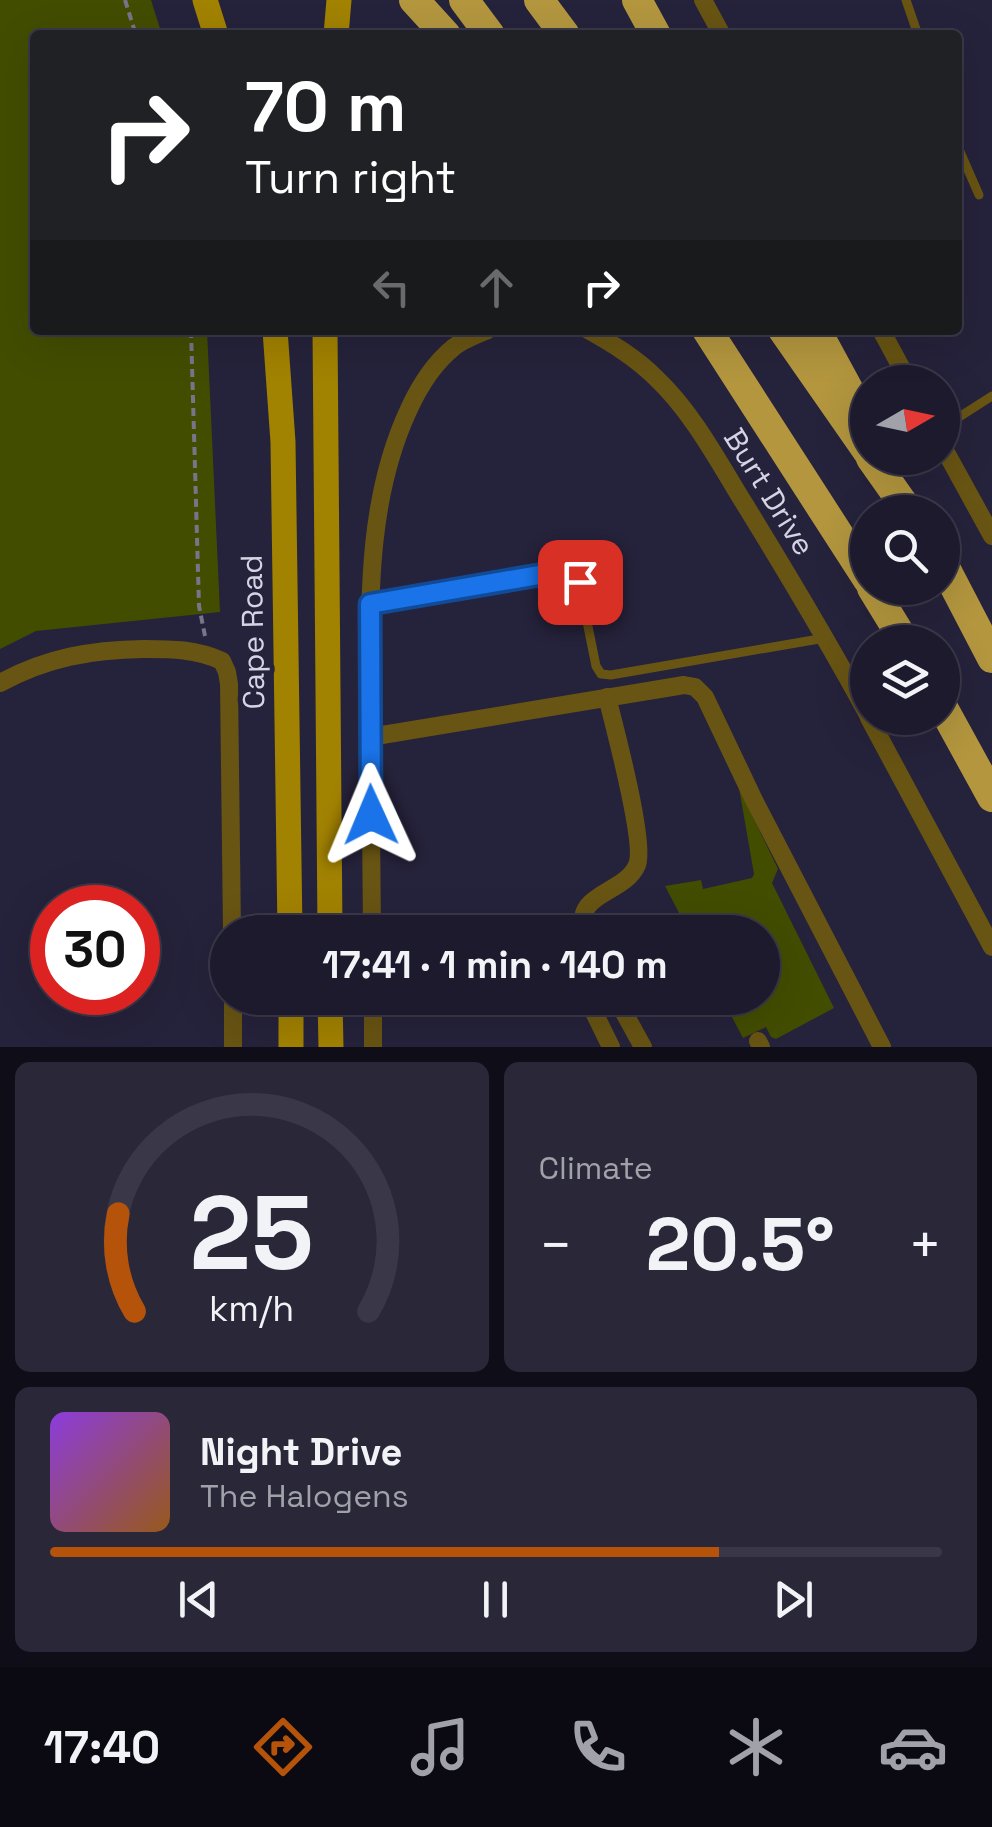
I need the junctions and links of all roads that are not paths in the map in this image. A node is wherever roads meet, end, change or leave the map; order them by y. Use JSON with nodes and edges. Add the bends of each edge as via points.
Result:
{"nodes":[{"id":1,"x":205,"y":0,"type":"edge"},
{"id":2,"x":339,"y":0,"type":"edge"},
{"id":3,"x":414,"y":0,"type":"edge"},
{"id":4,"x":464,"y":0,"type":"edge"},
{"id":5,"x":539,"y":0,"type":"edge"},
{"id":6,"x":636,"y":0,"type":"edge"},
{"id":7,"x":704,"y":0,"type":"edge"},
{"id":8,"x":906,"y":0,"type":"edge"},
{"id":9,"x":214,"y":30,"type":"edge"},
{"id":10,"x":336,"y":30,"type":"edge"},
{"id":11,"x":441,"y":30,"type":"edge"},
{"id":12,"x":486,"y":30,"type":"edge"},
{"id":13,"x":561,"y":30,"type":"edge"},
{"id":14,"x":653,"y":30,"type":"edge"},
{"id":15,"x":719,"y":30,"type":"edge"},
{"id":16,"x":916,"y":30,"type":"edge"},
{"id":17,"x":962,"y":156,"type":"edge"},
{"id":18,"x":980,"y":195,"type":"dead end"},
{"id":19,"x":275,"y":335,"type":"edge"},
{"id":20,"x":325,"y":335,"type":"edge"},
{"id":21,"x":477,"y":335,"type":"edge"},
{"id":22,"x":597,"y":335,"type":"edge"},
{"id":23,"x":702,"y":335,"type":"edge"},
{"id":24,"x":709,"y":335,"type":"edge"},
{"id":25,"x":786,"y":335,"type":"edge"},
{"id":26,"x":819,"y":335,"type":"edge"},
{"id":27,"x":884,"y":335,"type":"edge"},
{"id":28,"x":900,"y":365,"type":"edge"},
{"id":29,"x":850,"y":391,"type":"edge"},
{"id":30,"x":992,"y":396,"type":"edge"},
{"id":31,"x":960,"y":416,"type":"edge"},
{"id":32,"x":764,"y":417,"type":"junction"},
{"id":33,"x":850,"y":427,"type":"edge"},
{"id":34,"x":884,"y":475,"type":"edge"},
{"id":35,"x":959,"y":475,"type":"edge"},
{"id":36,"x":899,"y":495,"type":"edge"},
{"id":37,"x":992,"y":536,"type":"edge"},
{"id":38,"x":850,"y":552,"type":"edge"},
{"id":39,"x":960,"y":597,"type":"edge"},
{"id":40,"x":370,"y":604,"type":"junction"},
{"id":41,"x":826,"y":638,"type":"junction"},
{"id":42,"x":992,"y":658,"type":"edge"},
{"id":43,"x":0,"y":683,"type":"edge"},
{"id":44,"x":850,"y":683,"type":"edge"},
{"id":45,"x":608,"y":696,"type":"junction"},
{"id":46,"x":878,"y":735,"type":"edge"},
{"id":47,"x":958,"y":735,"type":"edge"},
{"id":48,"x":370,"y":737,"type":"junction"},
{"id":49,"x":992,"y":797,"type":"edge"},
{"id":50,"x":232,"y":915,"type":"edge"},
{"id":51,"x":290,"y":915,"type":"edge"},
{"id":52,"x":330,"y":915,"type":"edge"},
{"id":53,"x":372,"y":915,"type":"edge"},
{"id":54,"x":583,"y":915,"type":"edge"},
{"id":55,"x":992,"y":947,"type":"edge"},
{"id":56,"x":233,"y":1015,"type":"edge"},
{"id":57,"x":290,"y":1015,"type":"edge"},
{"id":58,"x":330,"y":1015,"type":"edge"},
{"id":59,"x":373,"y":1015,"type":"edge"},
{"id":60,"x":595,"y":1015,"type":"edge"},
{"id":61,"x":625,"y":1015,"type":"edge"},
{"id":62,"x":234,"y":1047,"type":"edge"},
{"id":63,"x":291,"y":1047,"type":"edge"},
{"id":64,"x":331,"y":1047,"type":"edge"},
{"id":65,"x":373,"y":1047,"type":"edge"},
{"id":66,"x":611,"y":1047,"type":"edge"},
{"id":67,"x":643,"y":1047,"type":"edge"},
{"id":68,"x":882,"y":1047,"type":"edge"}],
"edges":[{"from":1,"to":9,"type":"main road"},
{"from":2,"to":10,"type":"main road"},
{"from":3,"to":11,"type":"highway"},
{"from":4,"to":12,"type":"highway"},
{"from":5,"to":13,"type":"highway"},
{"from":6,"to":14,"type":"highway"},
{"from":7,"to":15,"type":"street"},
{"from":8,"to":16,"type":"lane"},
{"from":17,"to":18,"type":"lane"},
{"from":19,"to":51,"type":"main road","name":"Cape Road"},
{"from":20,"to":52,"type":"main road"},
{"from":21,"to":40,"type":"street","via":[[442,357],[403,422],[376,518]]},
{"from":22,"to":41,"type":"street","name":"Burt Drive","via":[[658,379],[684,410]]},
{"from":23,"to":32,"type":"highway"},
{"from":24,"to":32,"type":"highway"},
{"from":25,"to":33,"type":"highway"},
{"from":26,"to":29,"type":"highway"},
{"from":27,"to":28,"type":"street"},
{"from":30,"to":31,"type":"lane"},
{"from":32,"to":38,"type":"highway"},
{"from":34,"to":36,"type":"highway"},
{"from":35,"to":37,"type":"street"},
{"from":39,"to":42,"type":"highway"},
{"from":40,"to":41,"type":"lane","via":[[568,570],[580,582],[601,674]]},
{"from":40,"to":48,"type":"street"},
{"from":41,"to":44,"type":"street","name":"Burt Drive"},
{"from":43,"to":50,"type":"street","name":"Cape Road","via":[[70,655],[112,650],[191,650],[222,660],[229,684]]},
{"from":45,"to":48,"type":"street"},
{"from":45,"to":54,"type":"street","via":[[639,854],[637,866],[590,902]]},
{"from":45,"to":68,"type":"street","via":[[684,685],[701,692]]},
{"from":46,"to":55,"type":"street","name":"Burt Drive"},
{"from":47,"to":49,"type":"highway"},
{"from":48,"to":53,"type":"street"},
{"from":56,"to":62,"type":"street"},
{"from":57,"to":63,"type":"main road"},
{"from":58,"to":64,"type":"main road"},
{"from":59,"to":65,"type":"street"},
{"from":60,"to":66,"type":"street"},
{"from":61,"to":67,"type":"street"}]}
